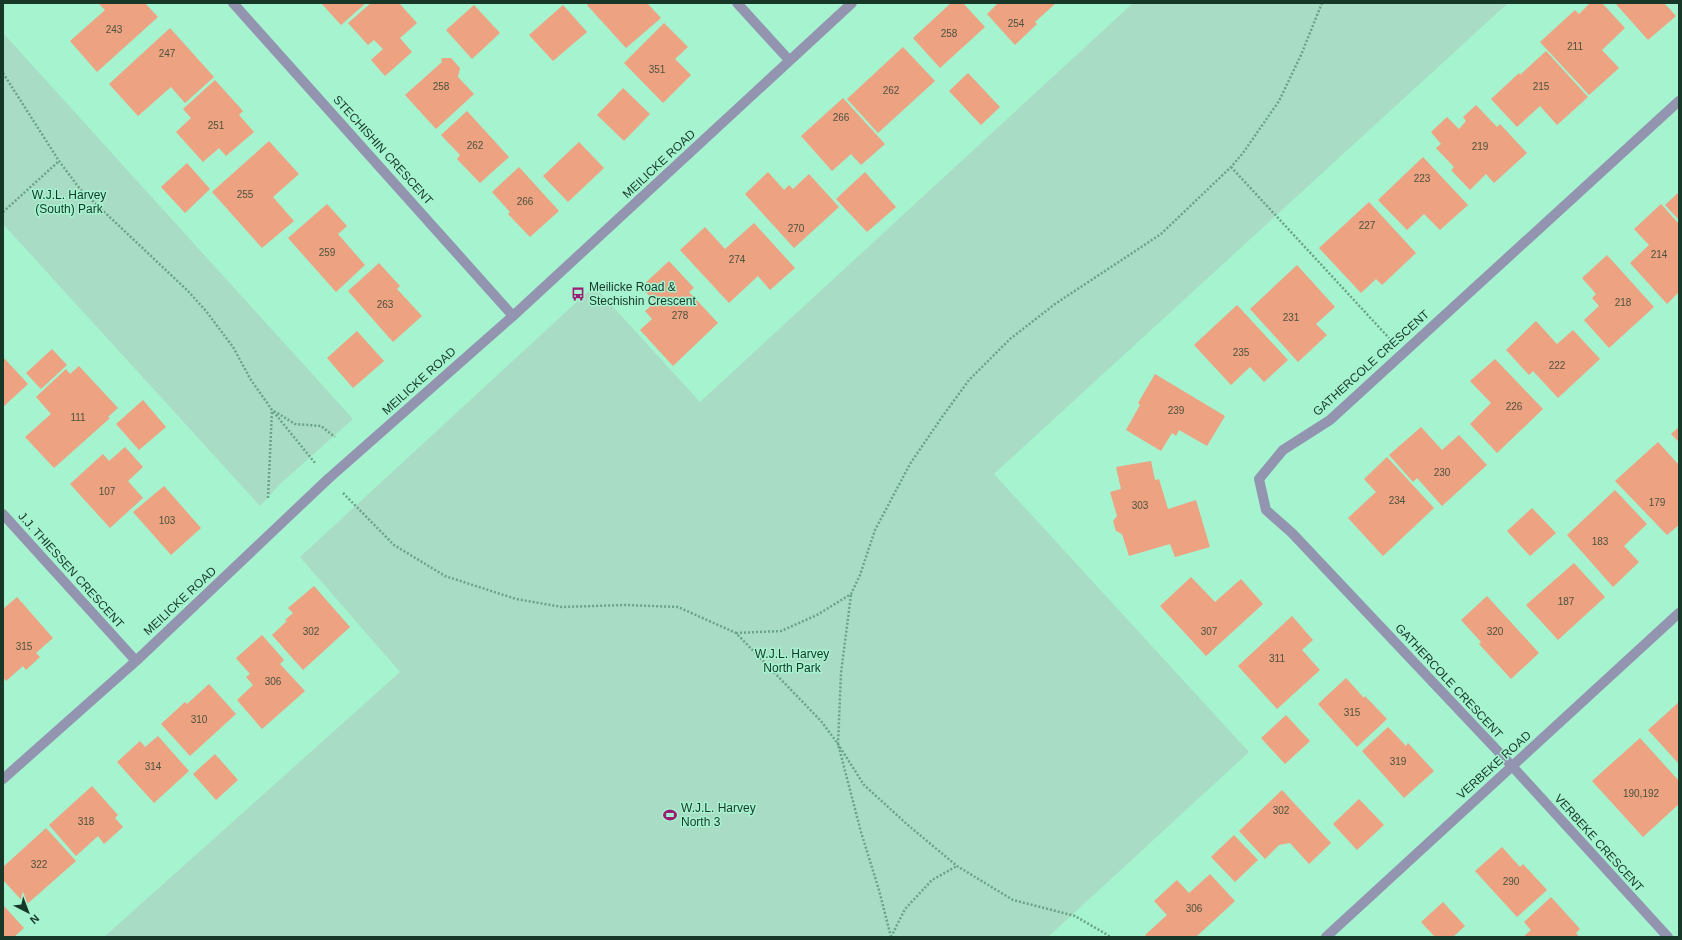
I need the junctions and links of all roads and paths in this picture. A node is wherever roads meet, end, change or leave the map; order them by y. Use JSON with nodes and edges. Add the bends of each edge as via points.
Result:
{"nodes":[{"id":1,"x":233,"y":3,"type":"edge"},
{"id":2,"x":737,"y":3,"type":"edge"},
{"id":3,"x":852,"y":3,"type":"edge"},
{"id":4,"x":1322,"y":3,"type":"edge"},
{"id":5,"x":789,"y":60,"type":"junction"},
{"id":6,"x":3,"y":73,"type":"edge"},
{"id":7,"x":1679,"y":101,"type":"edge"},
{"id":8,"x":59,"y":161,"type":"junction"},
{"id":9,"x":1231,"y":167,"type":"junction"},
{"id":10,"x":3,"y":212,"type":"edge"},
{"id":11,"x":513,"y":316,"type":"junction"},
{"id":12,"x":1386,"y":335,"type":"dead end"},
{"id":13,"x":272,"y":410,"type":"junction"},
{"id":14,"x":335,"y":437,"type":"dead end"},
{"id":15,"x":328,"y":479,"type":"junction"},
{"id":16,"x":268,"y":498,"type":"dead end"},
{"id":17,"x":3,"y":514,"type":"edge"},
{"id":18,"x":851,"y":594,"type":"junction"},
{"id":19,"x":1679,"y":613,"type":"edge"},
{"id":20,"x":736,"y":633,"type":"junction"},
{"id":21,"x":136,"y":661,"type":"junction"},
{"id":22,"x":838,"y":744,"type":"junction"},
{"id":23,"x":1512,"y":766,"type":"junction"},
{"id":24,"x":3,"y":779,"type":"edge"},
{"id":25,"x":957,"y":866,"type":"junction"},
{"id":26,"x":891,"y":937,"type":"edge"},
{"id":27,"x":1111,"y":937,"type":"edge"},
{"id":28,"x":1326,"y":937,"type":"edge"},
{"id":29,"x":1668,"y":937,"type":"edge"}],
"edges":[{"from":1,"to":11,"type":"street","name":"STECHISHIN CRESCENT"},
{"from":2,"to":5,"type":"street"},
{"from":3,"to":5,"type":"street","name":"MEILICKE ROAD"},
{"from":4,"to":9,"type":"path","via":[[1280,101]]},
{"from":5,"to":11,"type":"street","name":"MEILICKE ROAD"},
{"from":6,"to":8,"type":"path"},
{"from":7,"to":23,"type":"street","name":"GATHERCOLE CRESCENT","via":[[1330,420],[1283,450],[1259,479],[1266,510],[1292,533]]},
{"from":8,"to":10,"type":"path"},
{"from":8,"to":13,"type":"path","via":[[80,189],[206,311],[234,347],[251,380]]},
{"from":9,"to":12,"type":"path"},
{"from":9,"to":18,"type":"path","via":[[1161,234],[1055,304],[1010,339],[969,380],[910,464],[875,530]]},
{"from":11,"to":15,"type":"street","name":"MEILICKE ROAD"},
{"from":13,"to":14,"type":"path","via":[[295,424],[321,426]]},
{"from":13,"to":15,"type":"path"},
{"from":13,"to":16,"type":"path"},
{"from":15,"to":20,"type":"path","via":[[394,545],[446,576],[516,599],[562,607],[678,607]]},
{"from":15,"to":21,"type":"street","name":"MEILICKE ROAD"},
{"from":17,"to":21,"type":"street","name":"J.J. THIESSEN CRESCENT"},
{"from":18,"to":20,"type":"path","via":[[817,615],[781,632]]},
{"from":18,"to":22,"type":"path","via":[[841,673]]},
{"from":19,"to":23,"type":"street","name":"VERBEKE ROAD"},
{"from":20,"to":22,"type":"path","via":[[821,721]]},
{"from":21,"to":24,"type":"street","name":"MEILICKE ROAD"},
{"from":22,"to":25,"type":"path","via":[[864,784]]},
{"from":22,"to":26,"type":"path"},
{"from":23,"to":28,"type":"street","name":"VERBEKE ROAD"},
{"from":23,"to":29,"type":"street","name":"VERBEKE CRESCENT"},
{"from":25,"to":26,"type":"path","via":[[932,880],[905,909]]},
{"from":25,"to":27,"type":"path","via":[[1013,900],[1075,916]]}]}
